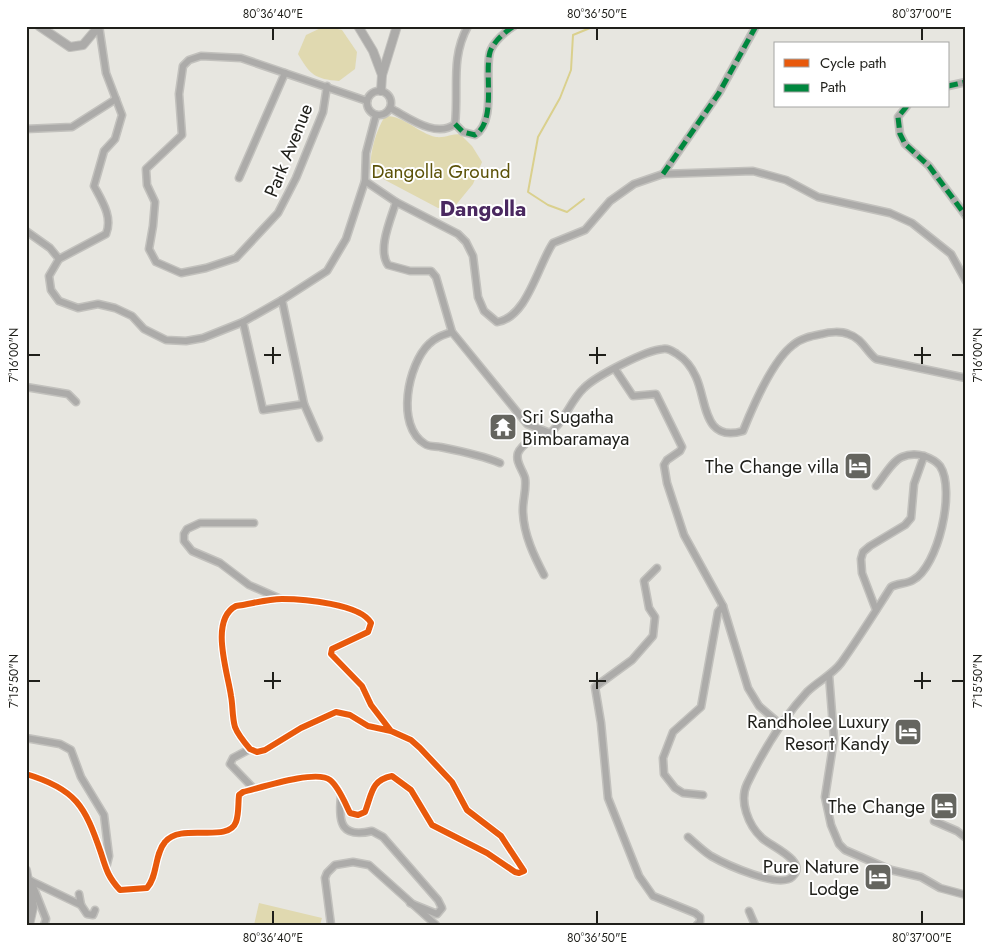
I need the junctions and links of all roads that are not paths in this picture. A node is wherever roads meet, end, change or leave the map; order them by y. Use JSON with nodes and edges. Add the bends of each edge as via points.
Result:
{"nodes":[{"id":1,"x":39,"y":26,"type":"edge"},
{"id":2,"x":99,"y":26,"type":"edge"},
{"id":3,"x":358,"y":26,"type":"edge"},
{"id":4,"x":397,"y":26,"type":"edge"},
{"id":5,"x":468,"y":26,"type":"edge"},
{"id":6,"x":514,"y":26,"type":"edge"},
{"id":7,"x":756,"y":26,"type":"edge"},
{"id":8,"x":285,"y":74,"type":"junction"},
{"id":9,"x":382,"y":75,"type":"junction"},
{"id":10,"x":966,"y":82,"type":"edge"},
{"id":11,"x":327,"y":86,"type":"junction"},
{"id":12,"x":950,"y":86,"type":"edge"},
{"id":13,"x":381,"y":91,"type":"junction"},
{"id":14,"x":116,"y":100,"type":"junction"},
{"id":15,"x":367,"y":101,"type":"junction"},
{"id":16,"x":390,"y":108,"type":"junction"},
{"id":17,"x":905,"y":108,"type":"edge"},
{"id":18,"x":376,"y":115,"type":"junction"},
{"id":19,"x":455,"y":124,"type":"junction"},
{"id":20,"x":26,"y":128,"type":"edge"},
{"id":21,"x":663,"y":174,"type":"junction"},
{"id":22,"x":239,"y":178,"type":"dead end"},
{"id":23,"x":365,"y":181,"type":"junction"},
{"id":24,"x":396,"y":202,"type":"junction"},
{"id":25,"x":966,"y":216,"type":"edge"},
{"id":26,"x":26,"y":231,"type":"edge"},
{"id":27,"x":59,"y":259,"type":"junction"},
{"id":28,"x":966,"y":281,"type":"edge"},
{"id":29,"x":282,"y":300,"type":"junction"},
{"id":30,"x":243,"y":322,"type":"junction"},
{"id":31,"x":452,"y":332,"type":"junction"},
{"id":32,"x":615,"y":369,"type":"junction"},
{"id":33,"x":966,"y":378,"type":"edge"},
{"id":34,"x":26,"y":387,"type":"edge"},
{"id":35,"x":76,"y":402,"type":"dead end"},
{"id":36,"x":304,"y":404,"type":"junction"},
{"id":37,"x":540,"y":431,"type":"junction"},
{"id":38,"x":319,"y":438,"type":"dead end"},
{"id":39,"x":924,"y":456,"type":"junction"},
{"id":40,"x":500,"y":463,"type":"dead end"},
{"id":41,"x":876,"y":486,"type":"dead end"},
{"id":42,"x":254,"y":523,"type":"dead end"},
{"id":43,"x":657,"y":568,"type":"dead end"},
{"id":44,"x":544,"y":575,"type":"dead end"},
{"id":45,"x":282,"y":599,"type":"junction"},
{"id":46,"x":723,"y":606,"type":"junction"},
{"id":47,"x":876,"y":610,"type":"junction"},
{"id":48,"x":829,"y":675,"type":"junction"},
{"id":49,"x":781,"y":725,"type":"junction"},
{"id":50,"x":391,"y":731,"type":"junction"},
{"id":51,"x":26,"y":738,"type":"edge"},
{"id":52,"x":250,"y":749,"type":"junction"},
{"id":53,"x":26,"y":774,"type":"edge"},
{"id":54,"x":254,"y":789,"type":"junction"},
{"id":55,"x":703,"y":795,"type":"dead end"},
{"id":56,"x":342,"y":796,"type":"junction"},
{"id":57,"x":934,"y":821,"type":"dead end"},
{"id":58,"x":688,"y":837,"type":"dead end"},
{"id":59,"x":966,"y":838,"type":"edge"},
{"id":60,"x":106,"y":868,"type":"junction"},
{"id":61,"x":26,"y":870,"type":"edge"},
{"id":62,"x":30,"y":881,"type":"junction"},
{"id":63,"x":79,"y":894,"type":"dead end"},
{"id":64,"x":966,"y":895,"type":"edge"},
{"id":65,"x":410,"y":904,"type":"junction"},
{"id":66,"x":81,"y":905,"type":"junction"},
{"id":67,"x":95,"y":910,"type":"dead end"},
{"id":68,"x":749,"y":911,"type":"dead end"},
{"id":69,"x":29,"y":925,"type":"edge"},
{"id":70,"x":44,"y":925,"type":"edge"},
{"id":71,"x":331,"y":925,"type":"edge"},
{"id":72,"x":436,"y":925,"type":"edge"},
{"id":73,"x":697,"y":925,"type":"edge"},
{"id":74,"x":755,"y":925,"type":"edge"}],
"edges":[{"from":1,"to":2,"type":"street","via":[[70,46],[83,45]]},
{"from":2,"to":14,"type":"street","via":[[106,73]]},
{"from":3,"to":9,"type":"street"},
{"from":4,"to":9,"type":"street"},
{"from":5,"to":19,"type":"street","via":[[456,56],[458,105]]},
{"from":6,"to":19,"type":"street","via":[[490,51],[488,98],[480,132],[475,135],[463,132]]},
{"from":7,"to":21,"type":"street","via":[[719,93]]},
{"from":8,"to":11,"type":"street","name":"Park Avenue"},
{"from":8,"to":11,"type":"street","name":"Park Avenue","via":[[241,58],[201,56],[183,66],[179,94],[182,135],[146,169],[147,185],[154,202],[154,226],[149,249],[156,262],[181,273],[236,258],[278,213],[323,112]]},
{"from":8,"to":22,"type":"street"},
{"from":9,"to":13,"type":"street"},
{"from":10,"to":12,"type":"street"},
{"from":11,"to":15,"type":"street"},
{"from":13,"to":15,"type":"street","via":[[374,92]]},
{"from":13,"to":16,"type":"street","via":[[390,98]]},
{"from":14,"to":20,"type":"street","via":[[72,127]]},
{"from":14,"to":27,"type":"street","via":[[122,115],[115,139],[104,150],[94,186],[107,211],[109,227],[106,234]]},
{"from":15,"to":18,"type":"street","via":[[369,110]]},
{"from":16,"to":18,"type":"street","via":[[383,115]]},
{"from":16,"to":19,"type":"street","via":[[434,130],[450,129]]},
{"from":17,"to":25,"type":"street","via":[[898,117],[905,144],[928,166]]},
{"from":18,"to":23,"type":"street","via":[[366,153]]},
{"from":21,"to":24,"type":"street","via":[[634,184],[610,201],[585,230],[553,244],[519,308],[504,321],[497,322],[484,311],[478,297],[473,256],[466,242],[458,234]]},
{"from":21,"to":28,"type":"street","via":[[753,170],[786,180],[818,198],[890,213],[912,223],[951,254]]},
{"from":23,"to":24,"type":"street"},
{"from":23,"to":29,"type":"street","via":[[346,239],[327,271]]},
{"from":24,"to":31,"type":"street","via":[[387,231],[384,260],[388,265],[403,269],[431,272],[436,278]]},
{"from":26,"to":27,"type":"street","via":[[50,248]]},
{"from":27,"to":30,"type":"street","via":[[49,276],[51,290],[59,301],[78,308],[98,304],[115,308],[166,340],[203,338]]},
{"from":29,"to":30,"type":"street"},
{"from":29,"to":36,"type":"street"},
{"from":30,"to":36,"type":"street","via":[[263,410]]},
{"from":31,"to":37,"type":"street","via":[[527,424]]},
{"from":31,"to":40,"type":"street","via":[[437,336],[428,345],[412,373],[406,402],[412,430],[426,445],[487,457]]},
{"from":32,"to":33,"type":"street","via":[[641,354],[663,348],[670,350],[682,357],[697,377],[707,416],[721,432],[734,433],[743,430],[773,369],[793,345],[827,332],[848,333],[863,342],[876,359]]},
{"from":32,"to":37,"type":"street","via":[[584,388],[550,434]]},
{"from":32,"to":46,"type":"street","via":[[633,396],[656,394],[678,434],[682,447],[664,465],[667,483],[684,535]]},
{"from":34,"to":35,"type":"street","via":[[68,394]]},
{"from":36,"to":38,"type":"street"},
{"from":37,"to":44,"type":"street","via":[[517,455],[525,479],[523,513],[526,530],[532,552]]},
{"from":39,"to":41,"type":"street","via":[[900,457]]},
{"from":39,"to":47,"type":"street","via":[[914,484],[911,518],[870,546],[861,559],[862,573]]},
{"from":39,"to":47,"type":"street","via":[[940,466],[944,476],[946,503],[940,533],[924,570],[914,580],[891,587]]},
{"from":42,"to":45,"type":"street","via":[[200,523],[187,529],[184,540],[192,551],[220,563],[249,585]]},
{"from":43,"to":73,"type":"street","via":[[644,580],[649,608],[655,617],[653,636],[632,660],[594,687],[608,798],[639,876],[653,896],[700,917]]},
{"from":45,"to":50,"type":"street","via":[[345,607],[368,618],[371,623],[368,632],[336,646],[331,654],[362,686],[371,705]]},
{"from":45,"to":52,"type":"street","via":[[236,606],[230,609],[222,622],[222,647],[234,724]]},
{"from":46,"to":49,"type":"street","via":[[748,688],[759,706]]},
{"from":46,"to":55,"type":"street","via":[[718,612],[701,707],[673,732],[663,758],[664,774],[675,788],[683,793]]},
{"from":47,"to":48,"type":"street"},
{"from":48,"to":49,"type":"street","via":[[810,689]]},
{"from":48,"to":64,"type":"street","via":[[834,739],[825,797],[839,844],[845,850],[890,870],[920,877],[940,888]]},
{"from":49,"to":58,"type":"street","via":[[746,785],[743,801],[745,811],[761,838],[794,863],[794,876],[778,881],[734,868],[710,855]]},
{"from":50,"to":52,"type":"street","via":[[368,726],[350,714],[336,712],[265,750]]},
{"from":50,"to":56,"type":"street","via":[[420,748],[452,782],[467,810],[501,836],[524,870],[515,872],[487,852],[439,830],[432,825],[411,790],[392,776],[376,782],[365,812],[358,815],[350,813]]},
{"from":51,"to":60,"type":"street","via":[[60,744],[71,750],[81,777],[104,815],[109,856]]},
{"from":52,"to":54,"type":"street","via":[[233,758],[230,764]]},
{"from":53,"to":60,"type":"street","via":[[64,789],[80,806],[89,819]]},
{"from":54,"to":56,"type":"street","via":[[321,777],[330,780]]},
{"from":54,"to":60,"type":"street","via":[[240,795],[233,828],[226,832],[190,832],[165,842],[152,884],[147,888],[120,890],[109,879]]},
{"from":56,"to":65,"type":"street","via":[[339,815],[342,825],[352,833],[372,831],[383,837],[442,908],[437,914]]},
{"from":57,"to":59,"type":"street"},
{"from":61,"to":62,"type":"street"},
{"from":62,"to":66,"type":"street"},
{"from":62,"to":69,"type":"street","via":[[33,907]]},
{"from":62,"to":70,"type":"street","via":[[46,919]]},
{"from":63,"to":66,"type":"street"},
{"from":65,"to":71,"type":"street","via":[[369,865],[353,862],[335,865],[325,878]]},
{"from":65,"to":72,"type":"street"},
{"from":66,"to":67,"type":"street","via":[[87,914],[93,915]]},
{"from":68,"to":74,"type":"street"}]}
